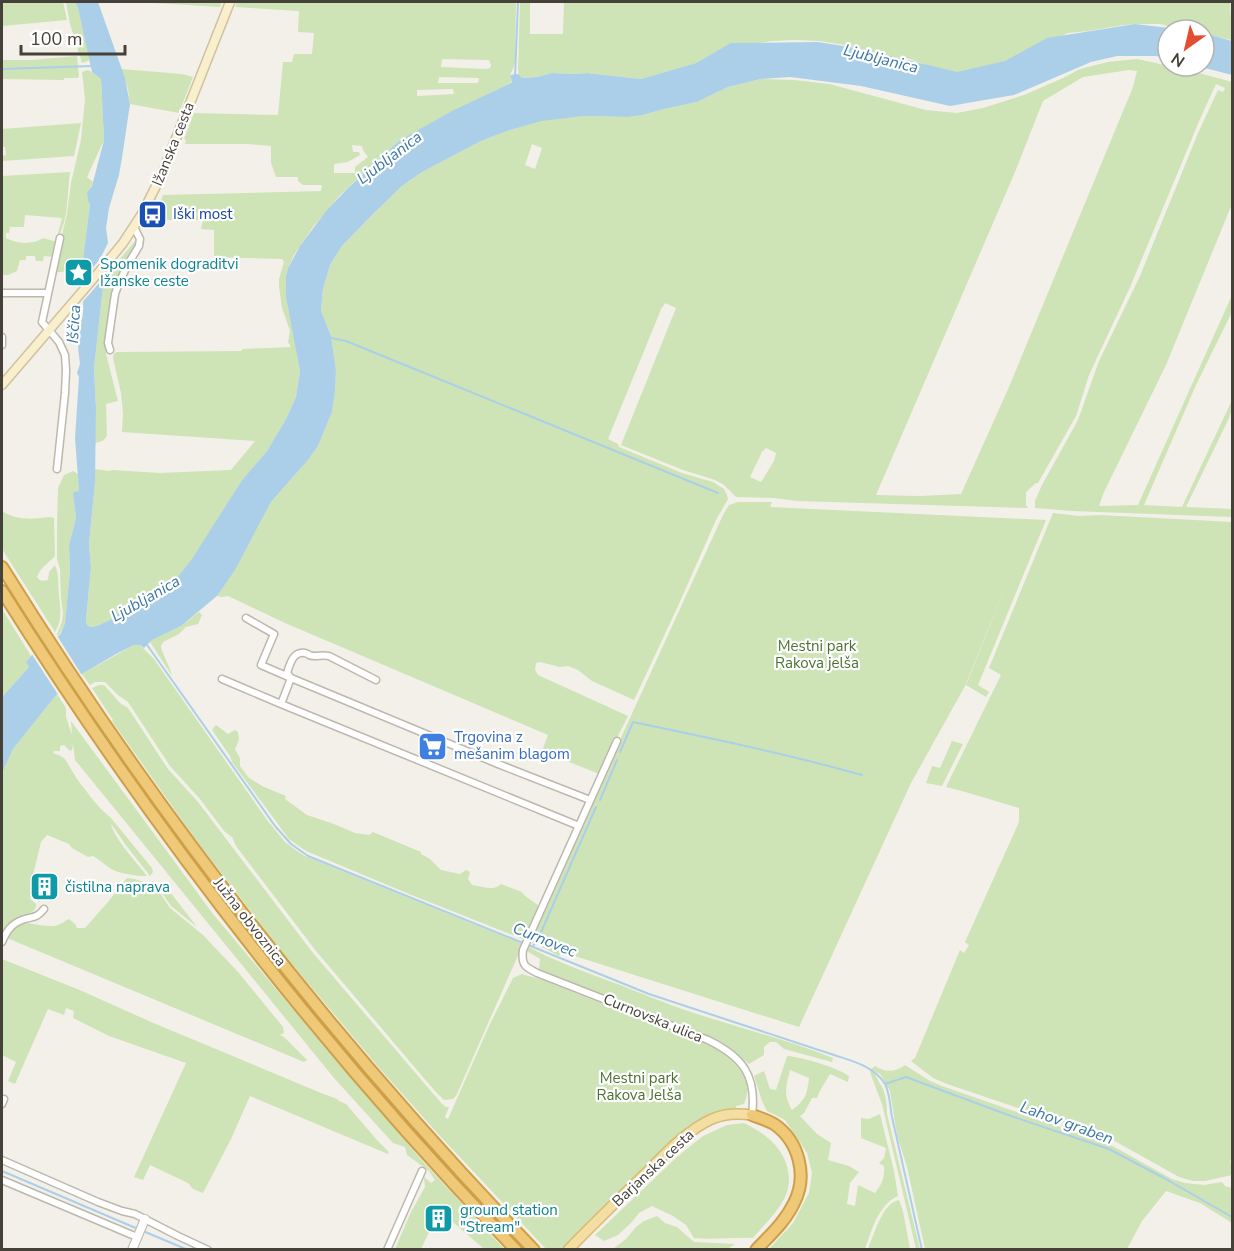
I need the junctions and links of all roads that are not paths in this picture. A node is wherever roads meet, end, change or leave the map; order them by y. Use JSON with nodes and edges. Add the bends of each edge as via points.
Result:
{"nodes":[{"id":1,"x":230,"y":2,"type":"edge"},
{"id":2,"x":134,"y":227,"type":"junction"},
{"id":3,"x":60,"y":238,"type":"dead end"},
{"id":4,"x":2,"y":293,"type":"edge"},
{"id":5,"x":48,"y":293,"type":"junction"},
{"id":6,"x":49,"y":331,"type":"junction"},
{"id":7,"x":2,"y":337,"type":"edge"},
{"id":8,"x":2,"y":345,"type":"edge"},
{"id":9,"x":110,"y":350,"type":"dead end"},
{"id":10,"x":2,"y":386,"type":"edge"},
{"id":11,"x":57,"y":469,"type":"dead end"},
{"id":12,"x":2,"y":567,"type":"edge"},
{"id":13,"x":2,"y":592,"type":"edge"},
{"id":14,"x":246,"y":618,"type":"dead end"},
{"id":15,"x":291,"y":678,"type":"junction"},
{"id":16,"x":222,"y":679,"type":"dead end"},
{"id":17,"x":376,"y":680,"type":"dead end"},
{"id":18,"x":281,"y":704,"type":"junction"},
{"id":19,"x":617,"y":741,"type":"dead end"},
{"id":20,"x":590,"y":800,"type":"junction"},
{"id":21,"x":579,"y":826,"type":"junction"},
{"id":22,"x":44,"y":909,"type":"dead end"},
{"id":23,"x":2,"y":942,"type":"edge"},
{"id":24,"x":752,"y":1115,"type":"junction"},
{"id":25,"x":2,"y":1160,"type":"edge"},
{"id":26,"x":422,"y":1171,"type":"dead end"},
{"id":27,"x":2,"y":1180,"type":"edge"},
{"id":28,"x":145,"y":1219,"type":"junction"},
{"id":29,"x":139,"y":1232,"type":"junction"},
{"id":30,"x":132,"y":1250,"type":"edge"},
{"id":31,"x":208,"y":1250,"type":"edge"},
{"id":32,"x":387,"y":1250,"type":"edge"},
{"id":33,"x":516,"y":1250,"type":"edge"},
{"id":34,"x":534,"y":1250,"type":"edge"},
{"id":35,"x":568,"y":1250,"type":"edge"},
{"id":36,"x":756,"y":1250,"type":"edge"}],
"edges":[{"from":1,"to":2,"type":"main road","name":"Ižanska cesta","via":[[162,174]]},
{"from":2,"to":6,"type":"main road","name":"Ižanska cesta"},
{"from":2,"to":9,"type":"street","via":[[139,248],[122,274],[116,294]]},
{"from":3,"to":5,"type":"street"},
{"from":4,"to":5,"type":"street"},
{"from":5,"to":6,"type":"street","via":[[42,322]]},
{"from":6,"to":10,"type":"main road","name":"Ižanska cesta"},
{"from":6,"to":11,"type":"street","via":[[65,355],[66,370]]},
{"from":7,"to":8,"type":"street"},
{"from":12,"to":34,"type":"highway","name":"Južna obvoznica","via":[[103,722],[246,917],[412,1118]]},
{"from":13,"to":33,"type":"highway","name":"Južna obvoznica","via":[[93,730],[242,933],[424,1151]]},
{"from":14,"to":15,"type":"street","via":[[274,634],[261,665]]},
{"from":15,"to":17,"type":"street","via":[[287,673],[294,656],[304,653],[329,656]]},
{"from":15,"to":18,"type":"street"},
{"from":15,"to":20,"type":"street"},
{"from":16,"to":18,"type":"street"},
{"from":18,"to":21,"type":"street"},
{"from":19,"to":20,"type":"street"},
{"from":20,"to":21,"type":"street"},
{"from":21,"to":24,"type":"street","name":"Curnovska ulica","via":[[523,951],[524,964],[537,973],[726,1049],[749,1075],[754,1094]]},
{"from":22,"to":23,"type":"street","via":[[34,918],[13,924]]},
{"from":24,"to":35,"type":"main road","name":"Barjanska cesta","via":[[723,1115],[700,1125]]},
{"from":24,"to":36,"type":"highway","via":[[775,1125],[788,1138],[798,1156],[801,1177],[790,1210]]},
{"from":25,"to":28,"type":"street"},
{"from":26,"to":32,"type":"street"},
{"from":27,"to":29,"type":"street"},
{"from":28,"to":29,"type":"street"},
{"from":28,"to":31,"type":"street"},
{"from":29,"to":30,"type":"street"}]}
